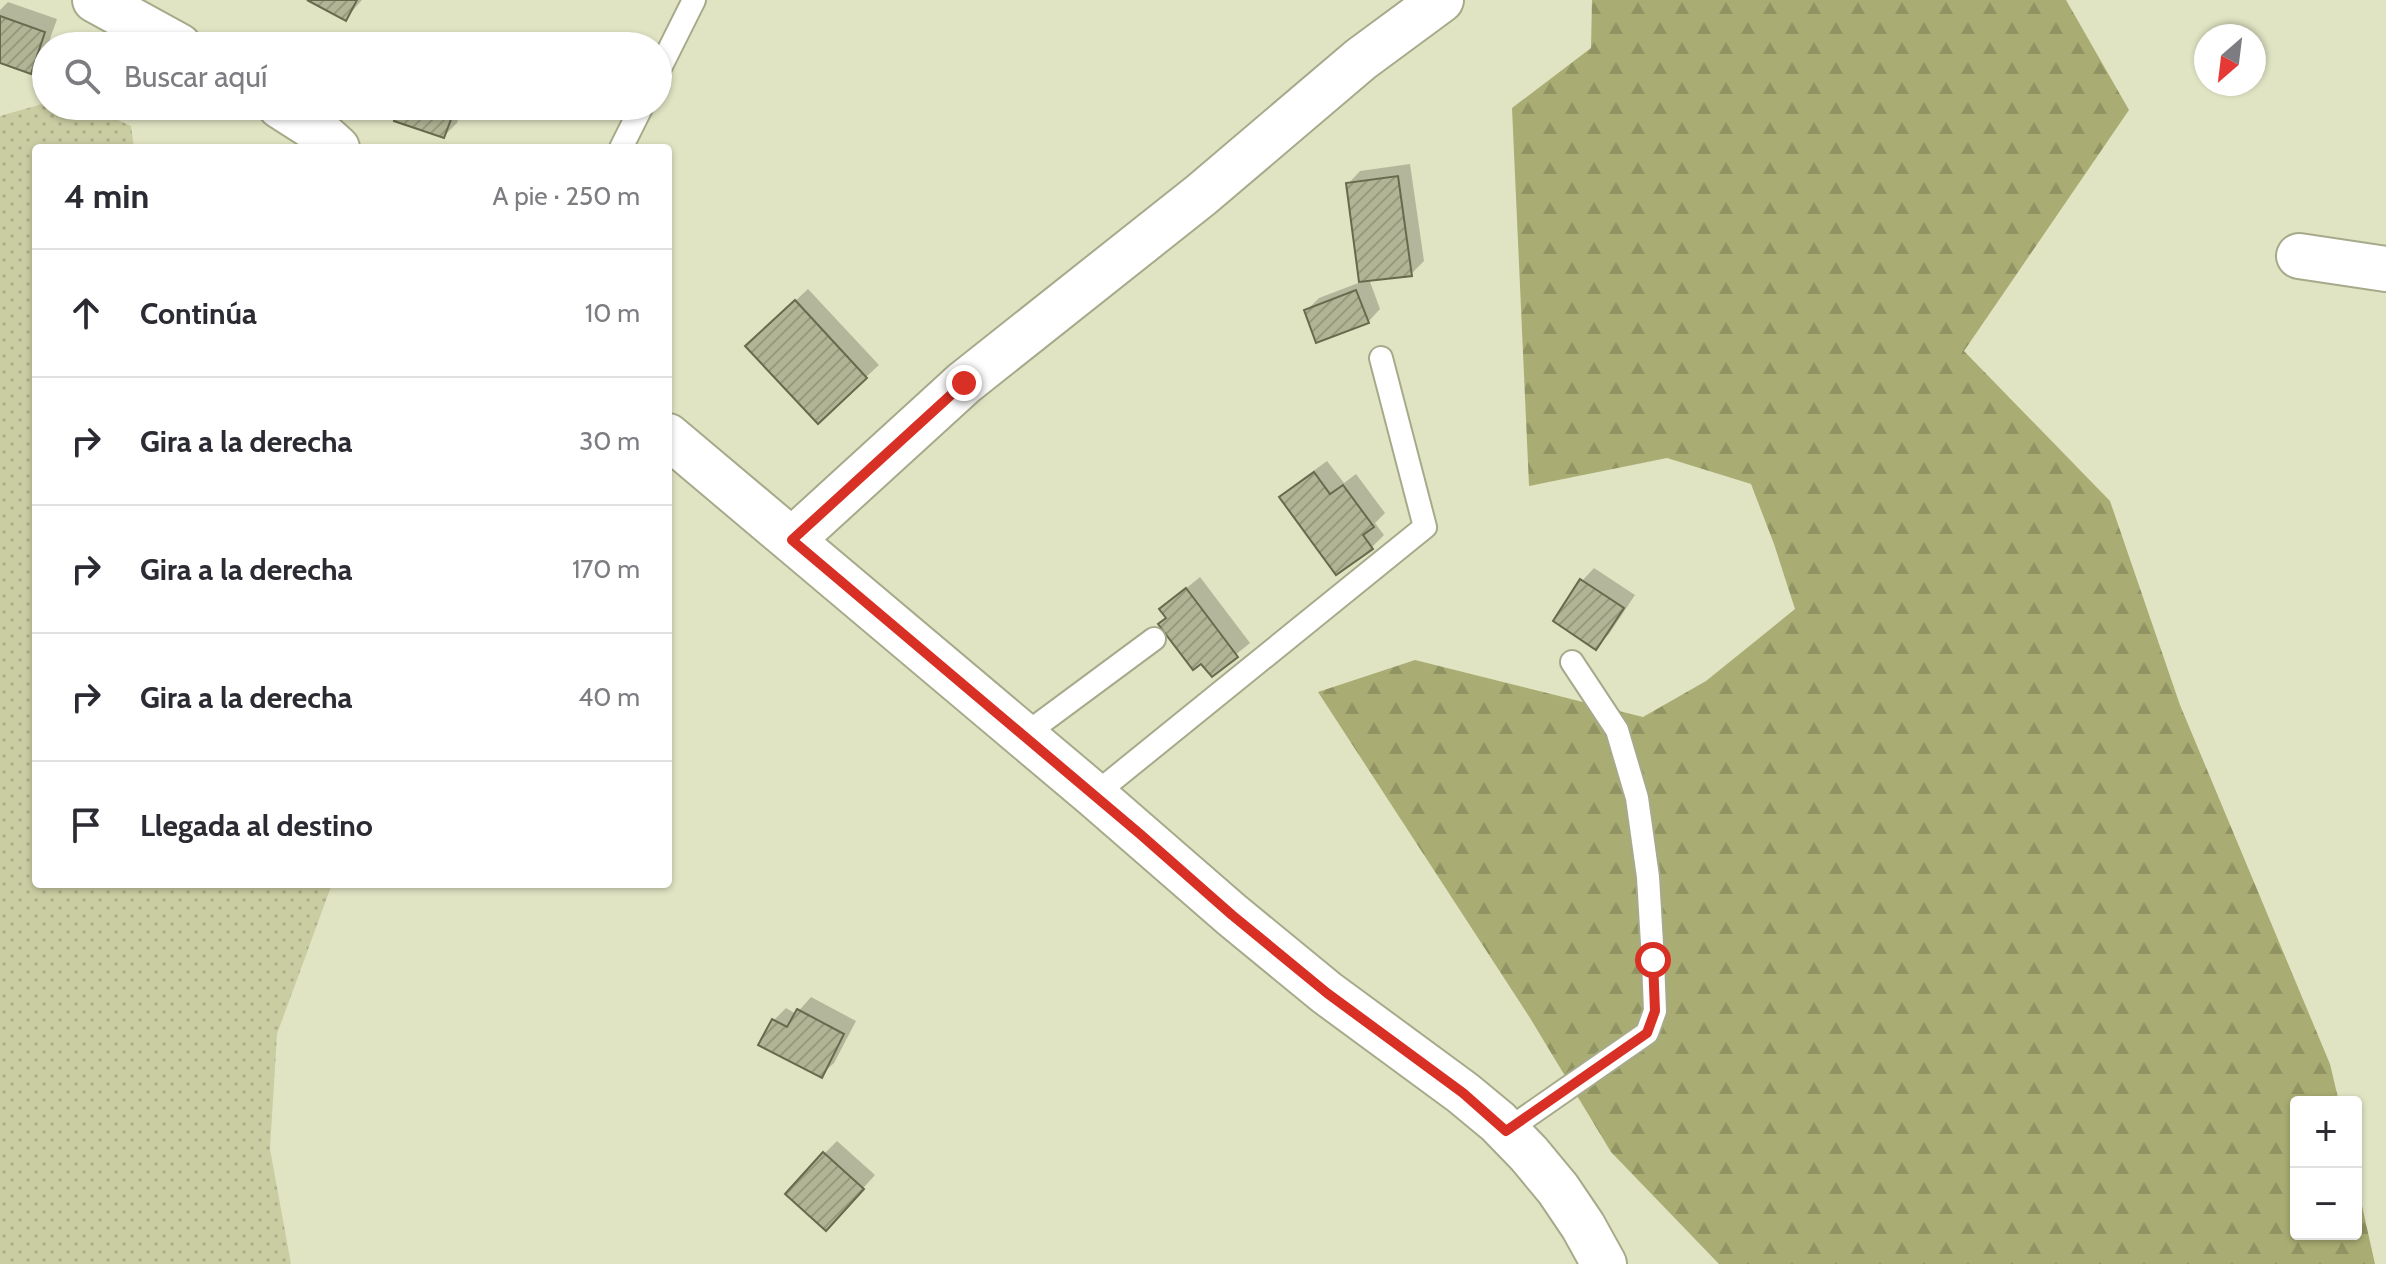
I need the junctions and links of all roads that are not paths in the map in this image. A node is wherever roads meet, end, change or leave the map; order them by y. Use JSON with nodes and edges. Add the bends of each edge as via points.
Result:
{"nodes":[{"id":1,"x":95,"y":0,"type":"edge"},
{"id":2,"x":694,"y":0,"type":"edge"},
{"id":3,"x":1441,"y":0,"type":"edge"},
{"id":4,"x":153,"y":32,"type":"edge"},
{"id":5,"x":672,"y":44,"type":"edge"},
{"id":6,"x":302,"y":120,"type":"edge"},
{"id":7,"x":635,"y":120,"type":"edge"},
{"id":8,"x":333,"y":144,"type":"edge"},
{"id":9,"x":623,"y":144,"type":"edge"},
{"id":10,"x":2299,"y":256,"type":"dead end"},
{"id":11,"x":2386,"y":269,"type":"edge"},
{"id":12,"x":1381,"y":358,"type":"dead end"},
{"id":13,"x":672,"y":439,"type":"edge"},
{"id":14,"x":792,"y":540,"type":"junction"},
{"id":15,"x":1154,"y":639,"type":"dead end"},
{"id":16,"x":1572,"y":662,"type":"dead end"},
{"id":17,"x":1023,"y":736,"type":"junction"},
{"id":18,"x":1094,"y":795,"type":"junction"},
{"id":19,"x":1506,"y":1131,"type":"junction"},
{"id":20,"x":1604,"y":1264,"type":"edge"}],
"edges":[{"from":1,"to":4,"type":"street"},
{"from":2,"to":5,"type":"lane"},
{"from":3,"to":14,"type":"street","via":[[1361,59],[1201,195],[964,383]]},
{"from":6,"to":8,"type":"street"},
{"from":7,"to":9,"type":"lane"},
{"from":10,"to":11,"type":"street"},
{"from":12,"to":18,"type":"lane","via":[[1425,527]]},
{"from":13,"to":14,"type":"street"},
{"from":14,"to":17,"type":"street"},
{"from":15,"to":17,"type":"lane"},
{"from":16,"to":19,"type":"lane","via":[[1617,730],[1637,798],[1648,877],[1655,1011],[1647,1033]]},
{"from":17,"to":18,"type":"street"},
{"from":18,"to":19,"type":"street","via":[[1315,984]]},
{"from":19,"to":20,"type":"street","via":[[1558,1189]]}]}
